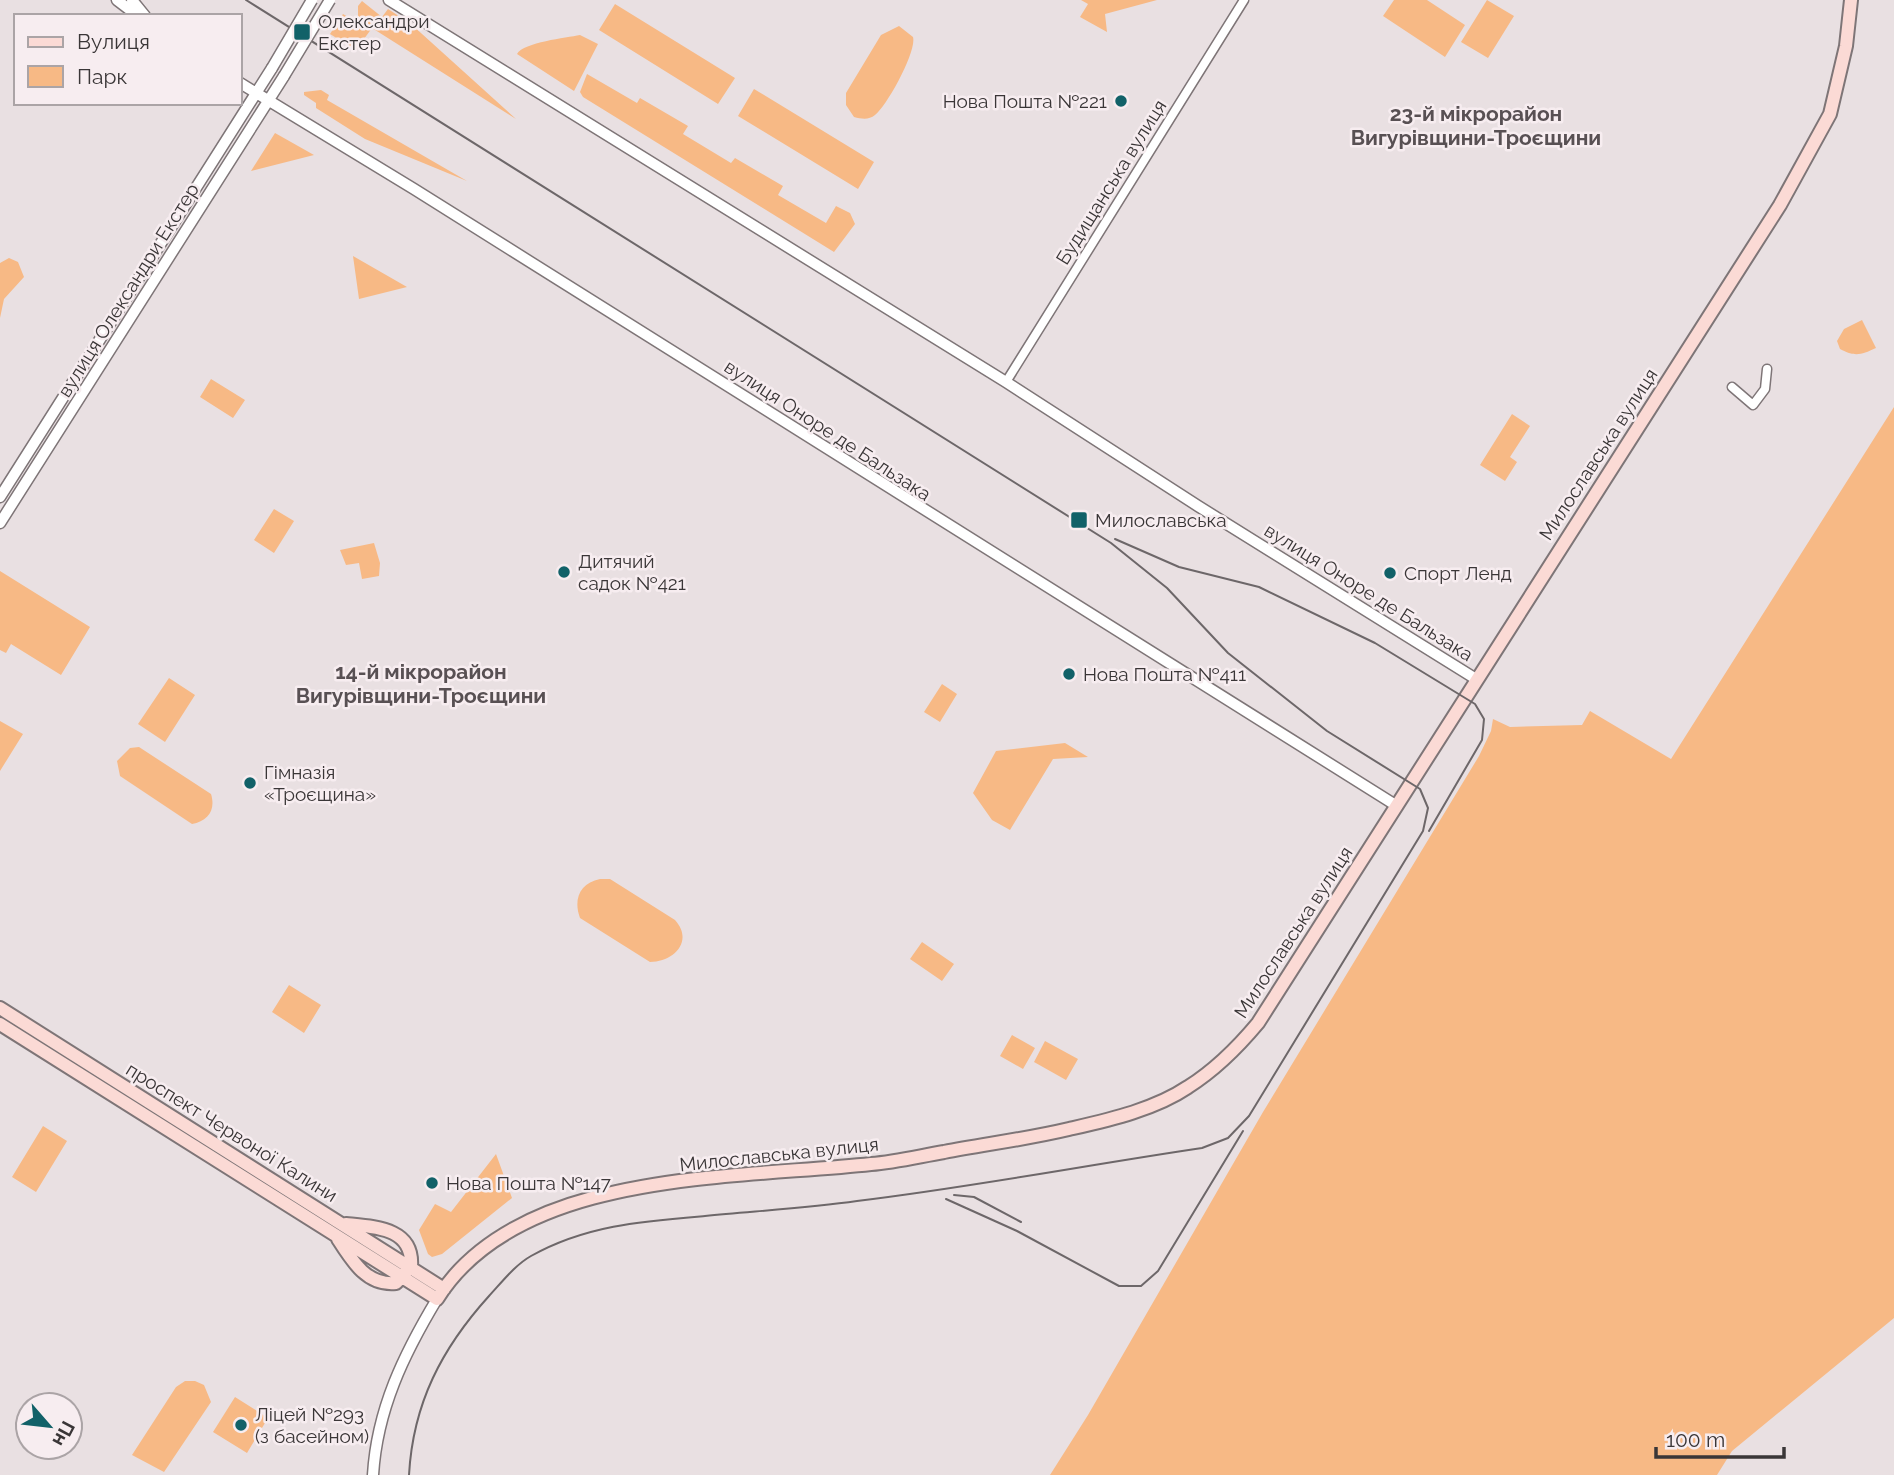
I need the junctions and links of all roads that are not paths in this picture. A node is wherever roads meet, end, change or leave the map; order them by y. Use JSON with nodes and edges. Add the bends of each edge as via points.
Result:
{"nodes":[{"id":1,"x":117,"y":0,"type":"edge"},
{"id":2,"x":132,"y":0,"type":"edge"},
{"id":3,"x":312,"y":0,"type":"edge"},
{"id":4,"x":330,"y":0,"type":"edge"},
{"id":5,"x":389,"y":0,"type":"edge"},
{"id":6,"x":1244,"y":0,"type":"edge"},
{"id":7,"x":1851,"y":0,"type":"edge"},
{"id":8,"x":135,"y":14,"type":"edge"},
{"id":9,"x":143,"y":14,"type":"edge"},
{"id":10,"x":242,"y":84,"type":"edge"},
{"id":11,"x":257,"y":94,"type":"junction"},
{"id":12,"x":269,"y":101,"type":"junction"},
{"id":13,"x":1767,"y":369,"type":"dead end"},
{"id":14,"x":1006,"y":382,"type":"junction"},
{"id":15,"x":1732,"y":387,"type":"dead end"},
{"id":16,"x":0,"y":497,"type":"edge"},
{"id":17,"x":0,"y":523,"type":"edge"},
{"id":18,"x":1476,"y":679,"type":"junction"},
{"id":19,"x":1397,"y":806,"type":"junction"},
{"id":20,"x":0,"y":1008,"type":"edge"},
{"id":21,"x":0,"y":1024,"type":"edge"},
{"id":22,"x":339,"y":1230,"type":"junction"},
{"id":23,"x":408,"y":1273,"type":"junction"},
{"id":24,"x":441,"y":1294,"type":"junction"},
{"id":25,"x":373,"y":1475,"type":"edge"}],
"edges":[{"from":1,"to":8,"type":"street"},
{"from":2,"to":9,"type":"street"},
{"from":3,"to":11,"type":"street","name":"вулиця Олександри Екстер","bridge":true},
{"from":4,"to":12,"type":"street","name":"вулиця Олександри Екстер","bridge":true},
{"from":5,"to":14,"type":"street","name":"вулиця Оноре де Бальзака"},
{"from":6,"to":14,"type":"street","name":"Будищанська вулиця"},
{"from":7,"to":18,"type":"main road","name":"Милославська вулиця","via":[[1835,96],[1812,150]]},
{"from":10,"to":11,"type":"street","name":"вулиця Оноре де Бальзака"},
{"from":11,"to":12,"type":"street","name":"вулиця Оноре де Бальзака"},
{"from":11,"to":16,"type":"street","name":"вулиця Олександри Екстер"},
{"from":12,"to":17,"type":"street","name":"вулиця Олександри Екстер"},
{"from":12,"to":19,"type":"street","name":"вулиця Оноре де Бальзака"},
{"from":13,"to":15,"type":"street","via":[[1765,389],[1753,405]]},
{"from":14,"to":18,"type":"street","name":"вулиця Оноре де Бальзака"},
{"from":18,"to":19,"type":"main road","name":"Милославська вулиця"},
{"from":19,"to":24,"type":"main road","name":"Милославська вулиця","via":[[1258,1023],[1238,1047],[1188,1088],[1105,1121],[1019,1141],[912,1159],[602,1194],[524,1223],[487,1247]]},
{"from":20,"to":22,"type":"main road","name":"проспект Червоної Калини"},
{"from":21,"to":22,"type":"main road","name":"проспект Червоної Калини"},
{"from":22,"to":23,"type":"main road","name":"проспект Червоної Калини"},
{"from":22,"to":23,"type":"main road","via":[[352,1261],[374,1281],[396,1283]]},
{"from":22,"to":23,"type":"main road","via":[[372,1227],[401,1236],[409,1246]]},
{"from":23,"to":24,"type":"main road","name":"проспект Червоної Калини"},
{"from":24,"to":25,"type":"street","name":"Милославська вулиця","via":[[406,1351],[385,1405]]}]}
